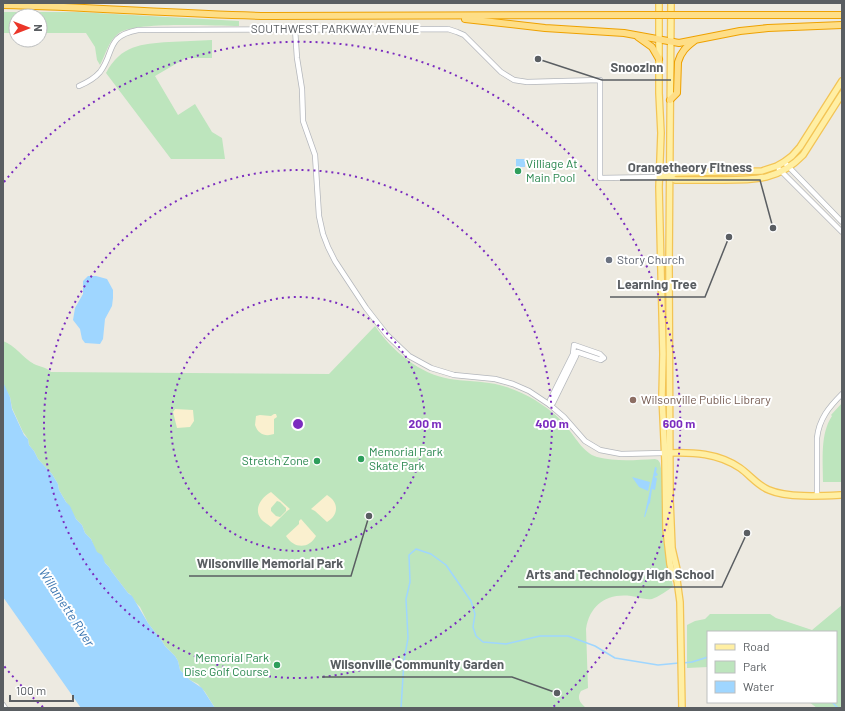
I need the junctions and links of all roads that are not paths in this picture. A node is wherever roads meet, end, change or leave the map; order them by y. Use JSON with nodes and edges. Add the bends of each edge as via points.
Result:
{"nodes":[{"id":1,"x":659,"y":3,"type":"edge"},
{"id":2,"x":671,"y":3,"type":"edge"},
{"id":3,"x":3,"y":5,"type":"edge"},
{"id":4,"x":842,"y":15,"type":"edge"},
{"id":5,"x":438,"y":16,"type":"junction"},
{"id":6,"x":842,"y":25,"type":"edge"},
{"id":7,"x":295,"y":29,"type":"junction"},
{"id":8,"x":635,"y":35,"type":"junction"},
{"id":9,"x":658,"y":39,"type":"junction"},
{"id":10,"x":695,"y":40,"type":"junction"},
{"id":11,"x":671,"y":41,"type":"junction"},
{"id":12,"x":659,"y":59,"type":"junction"},
{"id":13,"x":842,"y":81,"type":"edge"},
{"id":14,"x":79,"y":86,"type":"dead end"},
{"id":15,"x":842,"y":94,"type":"edge"},
{"id":16,"x":670,"y":100,"type":"junction"},
{"id":17,"x":784,"y":162,"type":"junction"},
{"id":18,"x":777,"y":166,"type":"junction"},
{"id":19,"x":789,"y":168,"type":"junction"},
{"id":20,"x":782,"y":172,"type":"junction"},
{"id":21,"x":669,"y":176,"type":"junction"},
{"id":22,"x":660,"y":177,"type":"junction"},
{"id":23,"x":842,"y":222,"type":"edge"},
{"id":24,"x":842,"y":232,"type":"edge"},
{"id":25,"x":842,"y":394,"type":"edge"},
{"id":26,"x":550,"y":405,"type":"junction"},
{"id":27,"x":667,"y":453,"type":"junction"},
{"id":28,"x":817,"y":495,"type":"junction"},
{"id":29,"x":842,"y":495,"type":"edge"},
{"id":30,"x":3,"y":705,"type":"edge"},
{"id":31,"x":5,"y":708,"type":"edge"},
{"id":32,"x":682,"y":708,"type":"edge"}],
"edges":[{"from":1,"to":9,"type":"main road"},
{"from":2,"to":11,"type":"main road"},
{"from":3,"to":5,"type":"highway","via":[[243,16]]},
{"from":4,"to":5,"type":"highway","bridge":true},
{"from":5,"to":8,"type":"highway"},
{"from":6,"to":10,"type":"highway","via":[[768,28]]},
{"from":7,"to":14,"type":"street","name":"SOUTHWEST PARKWAY AVENUE","via":[[130,32],[113,44],[103,68],[96,76]]},
{"from":7,"to":22,"type":"street","name":"SOUTHWEST PARKWAY AVENUE","via":[[448,29],[466,37],[501,72],[514,80],[600,80],[600,178]]},
{"from":7,"to":26,"type":"street","via":[[304,122],[314,155],[321,226],[331,254],[366,308],[393,342],[426,366],[449,374],[489,378],[513,384]]},
{"from":8,"to":9,"type":"highway"},
{"from":8,"to":12,"type":"highway","via":[[651,46]]},
{"from":9,"to":11,"type":"highway"},
{"from":9,"to":12,"type":"main road"},
{"from":10,"to":11,"type":"highway","via":[[679,43]]},
{"from":10,"to":16,"type":"highway","via":[[679,57],[677,93]]},
{"from":11,"to":16,"type":"main road"},
{"from":12,"to":22,"type":"main road"},
{"from":13,"to":17,"type":"main road","via":[[800,147]]},
{"from":15,"to":19,"type":"main road","via":[[808,148]]},
{"from":16,"to":21,"type":"main road"},
{"from":17,"to":18,"type":"main road"},
{"from":17,"to":19,"type":"street"},
{"from":18,"to":20,"type":"street"},
{"from":18,"to":21,"type":"main road","via":[[753,172]]},
{"from":19,"to":20,"type":"main road"},
{"from":19,"to":23,"type":"street"},
{"from":20,"to":21,"type":"main road","via":[[767,178],[746,180],[675,180]]},
{"from":20,"to":24,"type":"street"},
{"from":21,"to":22,"type":"main road"},
{"from":21,"to":27,"type":"main road"},
{"from":22,"to":27,"type":"main road","via":[[662,396]]},
{"from":25,"to":28,"type":"street","via":[[824,414],[818,428]]},
{"from":26,"to":26,"type":"street","via":[[577,352],[601,360],[604,358],[600,354],[574,345],[573,354],[550,400]]},
{"from":26,"to":27,"type":"street","via":[[585,441],[600,450],[621,454]]},
{"from":27,"to":28,"type":"main road","via":[[696,452],[713,455],[734,464],[767,490],[784,494]]},
{"from":27,"to":32,"type":"main road","via":[[671,531],[678,574]]},
{"from":28,"to":29,"type":"main road"},
{"from":30,"to":31,"type":"street"}]}
